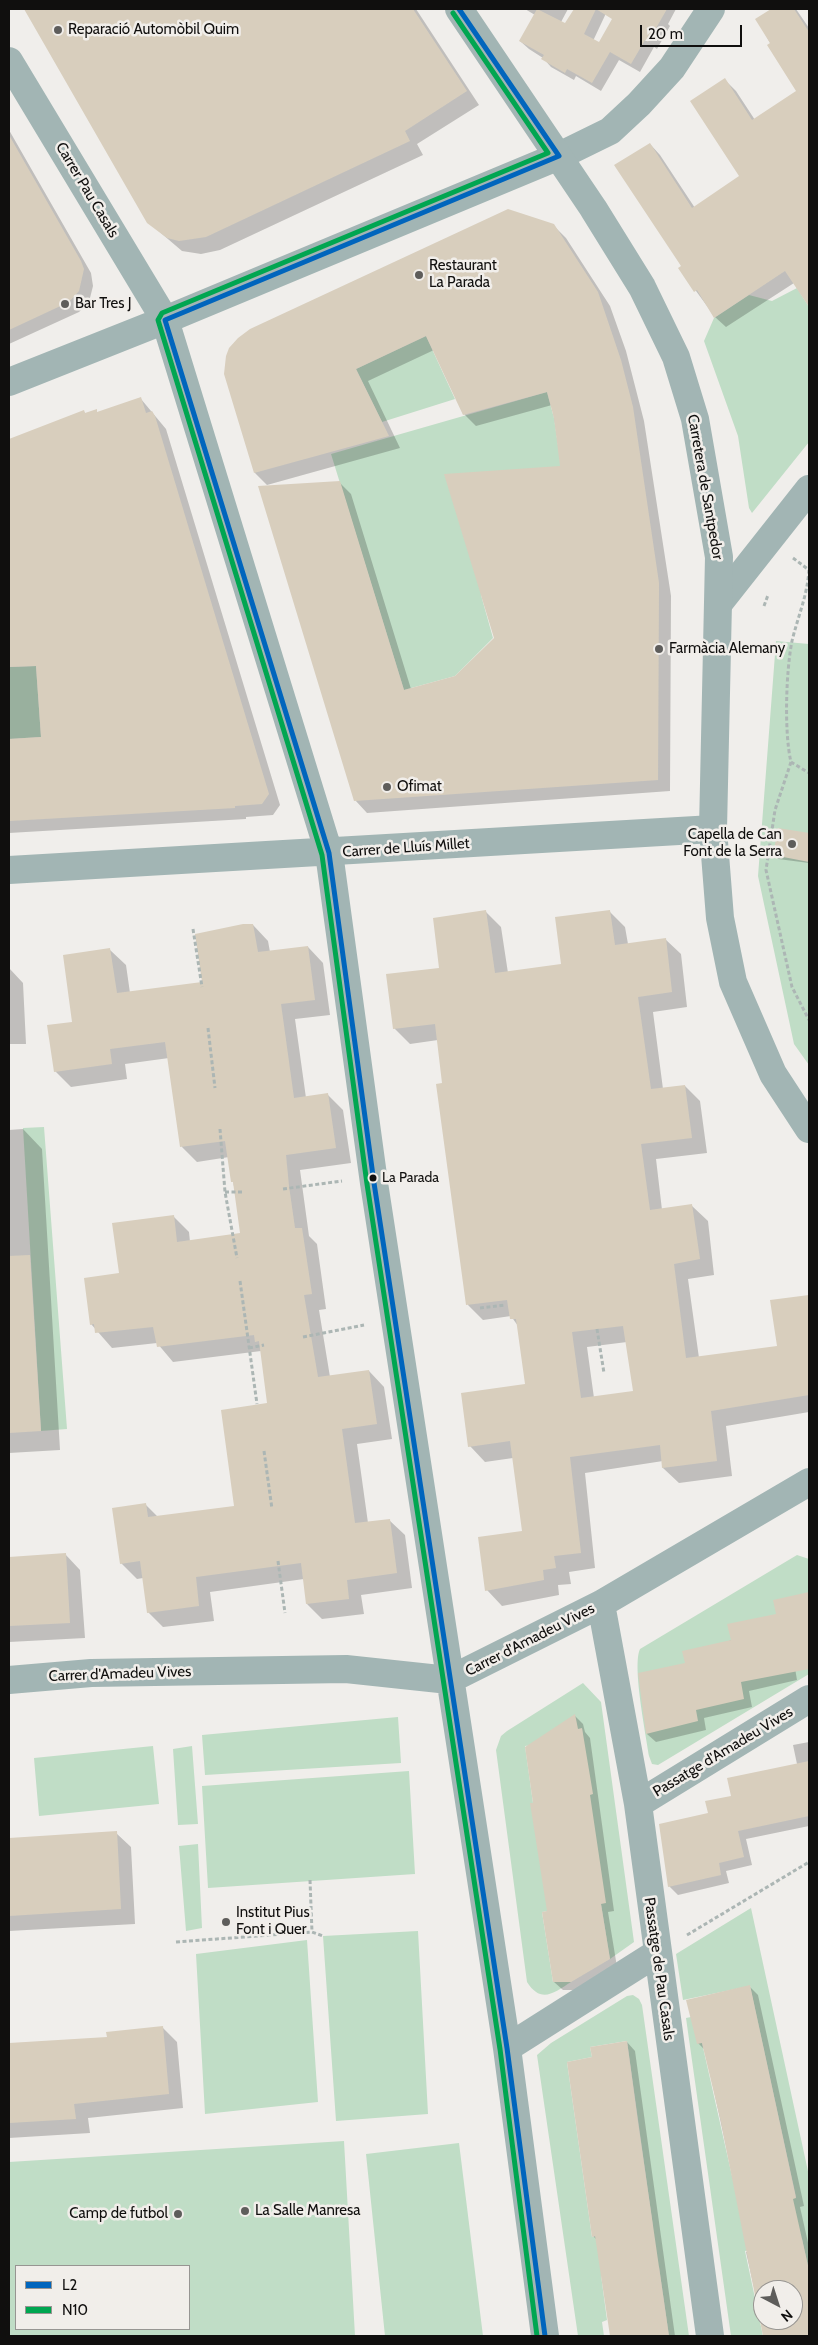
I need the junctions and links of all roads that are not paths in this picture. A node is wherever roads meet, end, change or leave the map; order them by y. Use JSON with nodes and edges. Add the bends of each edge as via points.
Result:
{"nodes":[{"id":1,"x":459,"y":9,"type":"edge"},
{"id":2,"x":711,"y":9,"type":"edge"},
{"id":3,"x":9,"y":61,"type":"edge"},
{"id":4,"x":559,"y":156,"type":"junction"},
{"id":5,"x":165,"y":320,"type":"junction"},
{"id":6,"x":9,"y":382,"type":"edge"},
{"id":7,"x":809,"y":488,"type":"edge"},
{"id":8,"x":719,"y":603,"type":"junction"},
{"id":9,"x":713,"y":829,"type":"junction"},
{"id":10,"x":329,"y":852,"type":"junction"},
{"id":11,"x":9,"y":870,"type":"edge"},
{"id":12,"x":809,"y":1128,"type":"edge"},
{"id":13,"x":809,"y":1482,"type":"edge"},
{"id":14,"x":600,"y":1604,"type":"junction"},
{"id":15,"x":9,"y":1680,"type":"edge"},
{"id":16,"x":449,"y":1680,"type":"junction"},
{"id":17,"x":809,"y":1699,"type":"edge"},
{"id":18,"x":638,"y":1804,"type":"junction"},
{"id":19,"x":657,"y":1953,"type":"junction"},
{"id":20,"x":506,"y":2048,"type":"junction"},
{"id":21,"x":545,"y":2336,"type":"edge"},
{"id":22,"x":710,"y":2336,"type":"edge"}],
"edges":[{"from":1,"to":4,"type":"street","name":"Carretera de Santpedor"},
{"from":2,"to":4,"type":"street","via":[[672,68],[640,104],[610,131]]},
{"from":3,"to":5,"type":"street","name":"Carrer Pau Casals"},
{"from":4,"to":5,"type":"street"},
{"from":4,"to":8,"type":"street","name":"Carretera de Santpedor","via":[[642,287],[676,357],[695,419],[719,557]]},
{"from":5,"to":6,"type":"street"},
{"from":5,"to":10,"type":"street","name":"Carrer Pau Casals"},
{"from":7,"to":8,"type":"street"},
{"from":8,"to":9,"type":"street","name":"Carretera de Santpedor"},
{"from":9,"to":10,"type":"street","name":"Carrer de Lluís Millet"},
{"from":9,"to":12,"type":"street","name":"Carretera de Santpedor","via":[[720,918],[733,982],[773,1074]]},
{"from":10,"to":11,"type":"street","name":"Carrer de Lluís Millet"},
{"from":10,"to":16,"type":"street","name":"Carrer Pau Casals","via":[[373,1177]]},
{"from":13,"to":14,"type":"street","name":"Carrer d'Amadeu Vives"},
{"from":14,"to":16,"type":"street","name":"Carrer d'Amadeu Vives"},
{"from":14,"to":18,"type":"street","name":"Passatge de Pau Casals"},
{"from":15,"to":16,"type":"street","name":"Carrer d'Amadeu Vives","via":[[91,1673],[346,1669]]},
{"from":16,"to":20,"type":"street","name":"Carrer Pau Casals"},
{"from":17,"to":18,"type":"street","name":"Passatge d'Amadeu Vives"},
{"from":18,"to":19,"type":"street","name":"Passatge de Pau Casals"},
{"from":19,"to":20,"type":"street"},
{"from":19,"to":22,"type":"street","name":"Passatge de Pau Casals"},
{"from":20,"to":21,"type":"street","name":"Carrer Pau Casals"}]}
